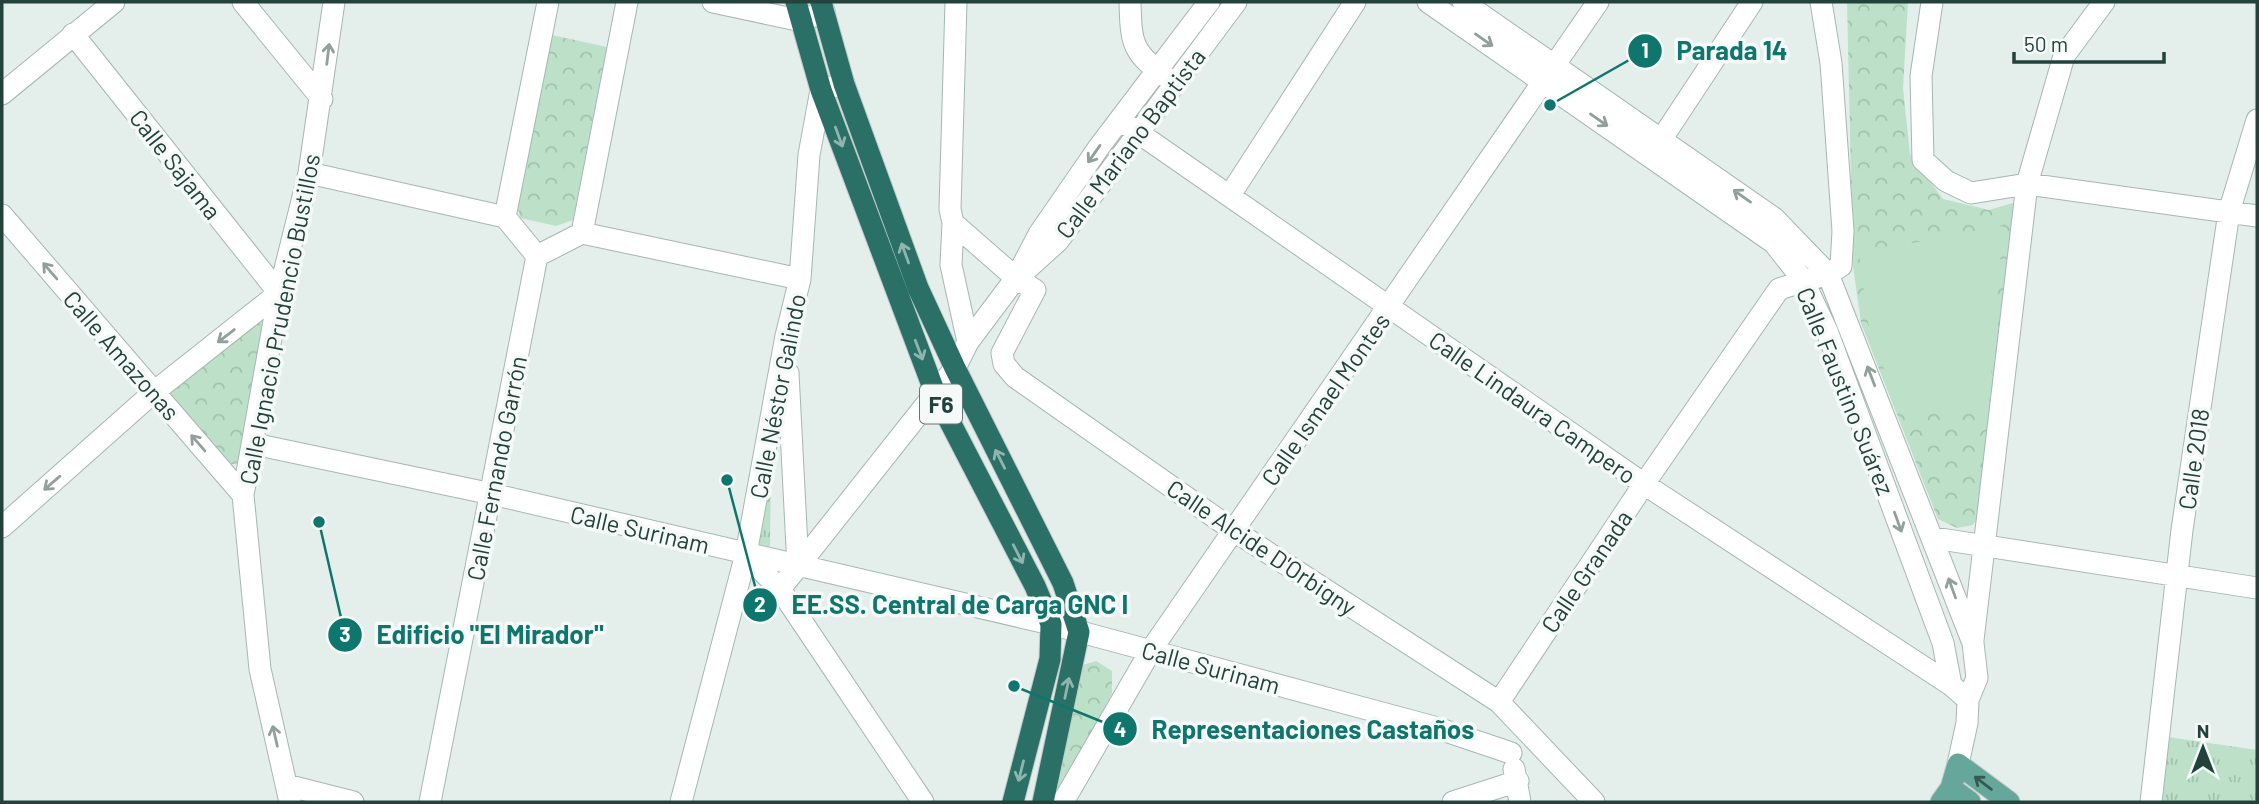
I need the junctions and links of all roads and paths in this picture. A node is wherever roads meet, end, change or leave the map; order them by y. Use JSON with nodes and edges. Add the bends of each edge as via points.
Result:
{"nodes":[{"id":1,"x":114,"y":2,"type":"edge"},
{"id":2,"x":243,"y":2,"type":"edge"},
{"id":3,"x":334,"y":2,"type":"edge"},
{"id":4,"x":548,"y":2,"type":"edge"},
{"id":5,"x":627,"y":2,"type":"edge"},
{"id":6,"x":713,"y":2,"type":"edge"},
{"id":7,"x":956,"y":2,"type":"edge"},
{"id":8,"x":1130,"y":2,"type":"edge"},
{"id":9,"x":1209,"y":2,"type":"edge"},
{"id":10,"x":1236,"y":2,"type":"edge"},
{"id":11,"x":1356,"y":2,"type":"edge"},
{"id":12,"x":1427,"y":2,"type":"edge"},
{"id":13,"x":1463,"y":2,"type":"edge"},
{"id":14,"x":1598,"y":2,"type":"edge"},
{"id":15,"x":1752,"y":2,"type":"edge"},
{"id":16,"x":1821,"y":2,"type":"edge"},
{"id":17,"x":1933,"y":2,"type":"edge"},
{"id":18,"x":2104,"y":2,"type":"edge"},
{"id":19,"x":823,"y":6,"type":"edge"},
{"id":20,"x":799,"y":11,"type":"edge"},
{"id":21,"x":74,"y":34,"type":"junction"},
{"id":22,"x":1548,"y":73,"type":"junction"},
{"id":23,"x":1166,"y":77,"type":"junction"},
{"id":24,"x":844,"y":83,"type":"junction"},
{"id":25,"x":821,"y":90,"type":"junction"},
{"id":26,"x":2,"y":94,"type":"edge"},
{"id":27,"x":322,"y":99,"type":"junction"},
{"id":28,"x":1120,"y":120,"type":"junction"},
{"id":29,"x":2257,"y":120,"type":"edge"},
{"id":30,"x":1138,"y":133,"type":"junction"},
{"id":31,"x":1656,"y":147,"type":"junction"},
{"id":32,"x":309,"y":173,"type":"junction"},
{"id":33,"x":2027,"y":184,"type":"junction"},
{"id":34,"x":1230,"y":195,"type":"junction"},
{"id":35,"x":2229,"y":212,"type":"junction"},
{"id":36,"x":2,"y":215,"type":"edge"},
{"id":37,"x":2257,"y":216,"type":"edge"},
{"id":38,"x":505,"y":217,"type":"junction"},
{"id":39,"x":953,"y":223,"type":"junction"},
{"id":40,"x":582,"y":233,"type":"junction"},
{"id":41,"x":537,"y":256,"type":"junction"},
{"id":42,"x":1828,"y":274,"type":"junction"},
{"id":43,"x":1016,"y":278,"type":"junction"},
{"id":44,"x":800,"y":279,"type":"junction"},
{"id":45,"x":1803,"y":280,"type":"junction"},
{"id":46,"x":279,"y":293,"type":"junction"},
{"id":47,"x":1388,"y":307,"type":"junction"},
{"id":48,"x":786,"y":336,"type":"junction"},
{"id":49,"x":968,"y":342,"type":"junction"},
{"id":50,"x":954,"y":368,"type":"junction"},
{"id":51,"x":154,"y":393,"type":"junction"},
{"id":52,"x":935,"y":393,"type":"junction"},
{"id":53,"x":254,"y":444,"type":"junction"},
{"id":54,"x":1644,"y":484,"type":"junction"},
{"id":55,"x":492,"y":494,"type":"junction"},
{"id":56,"x":243,"y":495,"type":"junction"},
{"id":57,"x":2,"y":527,"type":"edge"},
{"id":58,"x":1233,"y":530,"type":"junction"},
{"id":59,"x":1934,"y":538,"type":"junction"},
{"id":60,"x":1986,"y":546,"type":"junction"},
{"id":61,"x":746,"y":554,"type":"junction"},
{"id":62,"x":798,"y":567,"type":"junction"},
{"id":63,"x":2177,"y":576,"type":"junction"},
{"id":64,"x":2257,"y":588,"type":"edge"},
{"id":65,"x":780,"y":589,"type":"junction"},
{"id":66,"x":1051,"y":624,"type":"junction"},
{"id":67,"x":1079,"y":632,"type":"junction"},
{"id":68,"x":1973,"y":643,"type":"junction"},
{"id":69,"x":1152,"y":650,"type":"junction"},
{"id":70,"x":1951,"y":685,"type":"junction"},
{"id":71,"x":1968,"y":700,"type":"junction"},
{"id":72,"x":1499,"y":702,"type":"junction"},
{"id":73,"x":1530,"y":735,"type":"junction"},
{"id":74,"x":1511,"y":754,"type":"junction"},
{"id":75,"x":1958,"y":764,"type":"junction"},
{"id":76,"x":1518,"y":792,"type":"edge"},
{"id":77,"x":288,"y":794,"type":"edge"},
{"id":78,"x":1946,"y":795,"type":"edge"},
{"id":79,"x":353,"y":802,"type":"edge"},
{"id":80,"x":430,"y":802,"type":"edge"},
{"id":81,"x":681,"y":802,"type":"edge"},
{"id":82,"x":923,"y":802,"type":"edge"},
{"id":83,"x":1013,"y":802,"type":"edge"},
{"id":84,"x":1043,"y":802,"type":"edge"},
{"id":85,"x":1063,"y":802,"type":"edge"},
{"id":86,"x":1453,"y":802,"type":"edge"},
{"id":87,"x":1594,"y":802,"type":"edge"},
{"id":88,"x":1970,"y":802,"type":"edge"},
{"id":89,"x":2009,"y":802,"type":"edge"},
{"id":90,"x":2151,"y":802,"type":"edge"}],
"edges":[{"from":1,"to":21,"type":"street"},
{"from":2,"to":27,"type":"street"},
{"from":27,"to":3,"type":"street","name":"Calle Ignacio Prudencio Bustillos","one_way":true},
{"from":4,"to":38,"type":"street"},
{"from":5,"to":40,"type":"street"},
{"from":6,"to":20,"type":"street"},
{"from":7,"to":39,"type":"street"},
{"from":8,"to":23,"type":"street","via":[[1135,51]]},
{"from":9,"to":23,"type":"street","name":"Calle Mariano Baptista"},
{"from":10,"to":23,"type":"street","name":"Calle Mariano Baptista"},
{"from":11,"to":34,"type":"street"},
{"from":12,"to":22,"type":"street","name":"Calle Faustino Suárez","one_way":true},
{"from":13,"to":22,"type":"street","name":"Calle Faustino Suárez"},
{"from":14,"to":22,"type":"street","name":"Calle Ismael Montes"},
{"from":15,"to":31,"type":"street"},
{"from":16,"to":42,"type":"street","via":[[1831,63],[1843,231],[1841,266]]},
{"from":17,"to":33,"type":"street","via":[[1921,76],[1923,160],[1946,181],[1971,193]]},
{"from":18,"to":33,"type":"street","via":[[2064,56]]},
{"from":19,"to":20,"type":"street"},
{"from":19,"to":24,"type":"highway","number":"F6"},
{"from":20,"to":25,"type":"highway","number":"F6"},
{"from":21,"to":26,"type":"street"},
{"from":21,"to":46,"type":"street","name":"Calle Sajama"},
{"from":22,"to":31,"type":"street","name":"Calle Faustino Suárez"},
{"from":22,"to":47,"type":"street","name":"Calle Ismael Montes"},
{"from":23,"to":28,"type":"street","name":"Calle Mariano Baptista"},
{"from":23,"to":30,"type":"street","name":"Calle Mariano Baptista"},
{"from":24,"to":25,"type":"street"},
{"from":50,"to":24,"type":"highway","number":"F6","one_way":true,"via":[[918,288]]},
{"from":25,"to":44,"type":"street","name":"Calle Néstor Galindo","via":[[809,155]]},
{"from":25,"to":52,"type":"highway","number":"F6","one_way":true},
{"from":27,"to":32,"type":"street","name":"Calle Ignacio Prudencio Bustillos"},
{"from":28,"to":30,"type":"street","name":"Calle Lindaura Campero"},
{"from":28,"to":43,"type":"street","name":"Calle Mariano Baptista","one_way":true,"via":[[1039,234]]},
{"from":29,"to":35,"type":"street","name":"Calle 2018"},
{"from":30,"to":34,"type":"street","name":"Calle Lindaura Campero"},
{"from":30,"to":43,"type":"street","name":"Calle Mariano Baptista","via":[[1058,241]]},
{"from":42,"to":31,"type":"street","name":"Calle Faustino Suárez","one_way":true,"via":[[1774,218]]},
{"from":31,"to":45,"type":"street","name":"Calle Faustino Suárez","via":[[1774,243]]},
{"from":32,"to":38,"type":"street"},
{"from":32,"to":46,"type":"street","name":"Calle Ignacio Prudencio Bustillos"},
{"from":33,"to":35,"type":"street"},
{"from":33,"to":60,"type":"street"},
{"from":34,"to":47,"type":"street","name":"Calle Lindaura Campero"},
{"from":35,"to":37,"type":"street"},
{"from":35,"to":63,"type":"street","name":"Calle 2018"},
{"from":51,"to":36,"type":"street","name":"Calle Amazonas","one_way":true},
{"from":38,"to":41,"type":"street"},
{"from":39,"to":43,"type":"street"},
{"from":39,"to":49,"type":"street","via":[[951,265]]},
{"from":40,"to":41,"type":"street"},
{"from":40,"to":44,"type":"street"},
{"from":41,"to":55,"type":"street","name":"Calle Fernando Garrón"},
{"from":42,"to":45,"type":"street","name":"Calle Granada"},
{"from":59,"to":42,"type":"street","name":"Calle Faustino Suárez","one_way":true},
{"from":43,"to":49,"type":"street","name":"Calle Mariano Baptista"},
{"from":43,"to":58,"type":"street","name":"Calle Alcide D'Orbigny","via":[[1035,290],[1003,353],[1004,364],[1015,377]]},
{"from":44,"to":48,"type":"street","name":"Calle Néstor Galindo"},
{"from":45,"to":54,"type":"street","name":"Calle Granada","via":[[1779,289]]},
{"from":45,"to":70,"type":"street","name":"Calle Faustino Suárez","one_way":true,"via":[[1827,331],[1942,643]]},
{"from":46,"to":51,"type":"street","one_way":true},
{"from":46,"to":53,"type":"street","name":"Calle Ignacio Prudencio Bustillos"},
{"from":47,"to":54,"type":"street","name":"Calle Lindaura Campero"},
{"from":47,"to":58,"type":"street","name":"Calle Ismael Montes"},
{"from":48,"to":61,"type":"street","name":"Calle Néstor Galindo"},
{"from":48,"to":62,"type":"street"},
{"from":49,"to":50,"type":"street","name":"Calle Mariano Baptista"},
{"from":50,"to":52,"type":"street","name":"Calle Mariano Baptista"},
{"from":67,"to":50,"type":"highway","number":"F6","one_way":true,"via":[[1063,583]]},
{"from":56,"to":51,"type":"street","name":"Calle Amazonas","one_way":true},
{"from":51,"to":57,"type":"street","one_way":true},
{"from":52,"to":62,"type":"street","name":"Calle Mariano Baptista"},
{"from":52,"to":66,"type":"highway","number":"F6","one_way":true},
{"from":53,"to":55,"type":"street","name":"Calle Surinam"},
{"from":53,"to":56,"type":"street","name":"Calle Ignacio Prudencio Bustillos"},
{"from":54,"to":70,"type":"street","name":"Calle Lindaura Campero"},
{"from":54,"to":72,"type":"street","name":"Calle Granada"},
{"from":55,"to":61,"type":"street","name":"Calle Surinam"},
{"from":55,"to":80,"type":"street","name":"Calle Fernando Garrón"},
{"from":77,"to":56,"type":"street","name":"Calle Ignacio Prudencio Bustillos","one_way":true,"via":[[260,669]]},
{"from":58,"to":69,"type":"street","name":"Calle Ismael Montes"},
{"from":58,"to":72,"type":"street","name":"Calle Alcide D'Orbigny"},
{"from":59,"to":60,"type":"street"},
{"from":68,"to":59,"type":"street","name":"Calle Faustino Suárez","one_way":true},
{"from":60,"to":63,"type":"street"},
{"from":60,"to":68,"type":"street"},
{"from":61,"to":62,"type":"street","name":"Calle Surinam"},
{"from":61,"to":65,"type":"street"},
{"from":61,"to":81,"type":"street","name":"Calle Néstor Galindo"},
{"from":62,"to":65,"type":"street","name":"Calle Mariano Baptista"},
{"from":62,"to":66,"type":"street","name":"Calle Surinam"},
{"from":63,"to":64,"type":"street"},
{"from":63,"to":90,"type":"street","name":"Calle 2018"},
{"from":65,"to":82,"type":"street"},
{"from":66,"to":67,"type":"street","name":"Calle Surinam"},
{"from":66,"to":83,"type":"highway","number":"F6","one_way":true,"via":[[1050,659]]},
{"from":67,"to":69,"type":"street","name":"Calle Surinam"},
{"from":84,"to":67,"type":"highway","one_way":true},
{"from":68,"to":71,"type":"street","name":"Calle Faustino Suárez","via":[[1977,678]]},
{"from":69,"to":74,"type":"street","name":"Calle Surinam","via":[[1434,727]]},
{"from":69,"to":85,"type":"street","name":"Calle Ismael Montes"},
{"from":70,"to":71,"type":"street"},
{"from":71,"to":75,"type":"street","name":"Calle Faustino Suárez","via":[[1968,723]]},
{"from":72,"to":73,"type":"street","name":"Calle Alcide D'Orbigny"},
{"from":73,"to":74,"type":"street"},
{"from":73,"to":87,"type":"street","name":"Calle Alcide D'Orbigny"},
{"from":74,"to":76,"type":"street"},
{"from":75,"to":78,"type":"main road"},
{"from":89,"to":75,"type":"main road","one_way":true},
{"from":76,"to":86,"type":"street"},
{"from":77,"to":79,"type":"street"},
{"from":78,"to":88,"type":"main road"}]}
